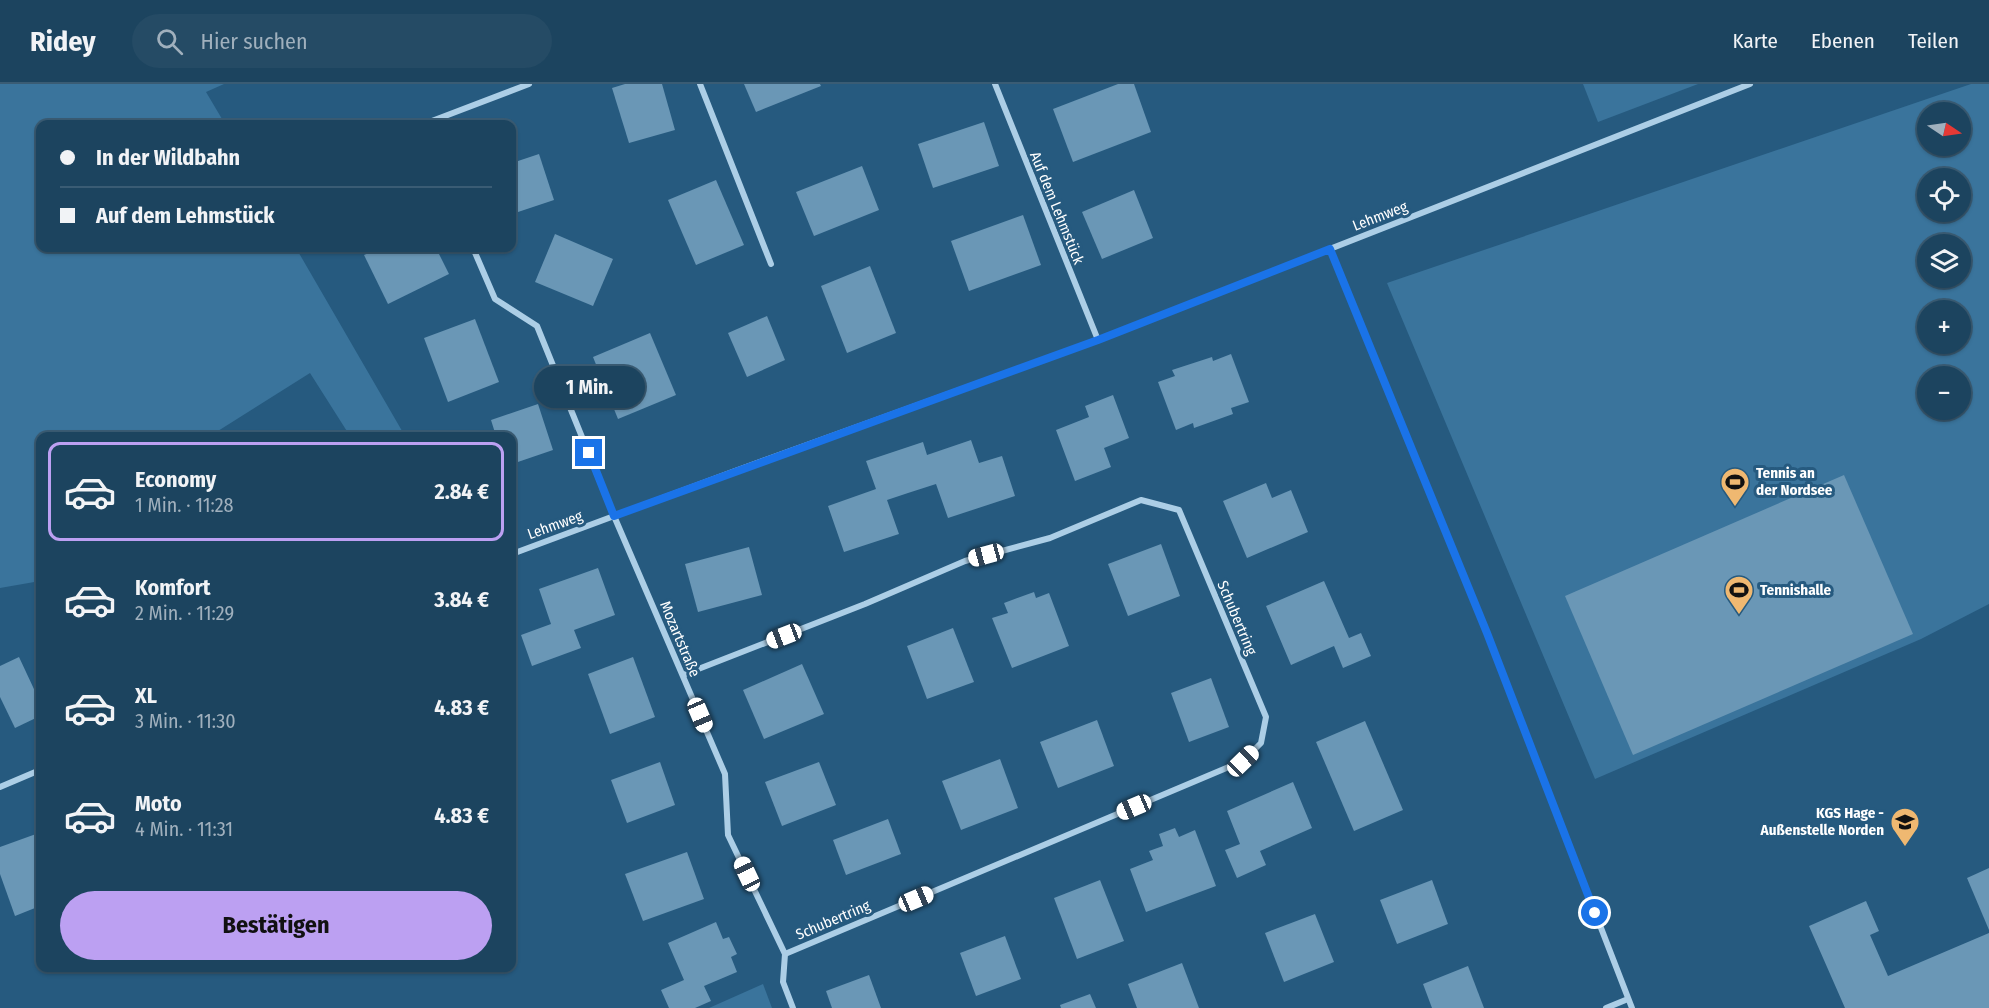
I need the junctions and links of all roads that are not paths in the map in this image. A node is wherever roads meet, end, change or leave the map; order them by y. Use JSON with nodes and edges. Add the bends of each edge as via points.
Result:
{"nodes":[{"id":1,"x":529,"y":84,"type":"edge"},
{"id":2,"x":700,"y":84,"type":"edge"},
{"id":3,"x":994,"y":84,"type":"edge"},
{"id":4,"x":1750,"y":84,"type":"edge"},
{"id":5,"x":434,"y":120,"type":"edge"},
{"id":6,"x":1330,"y":249,"type":"junction"},
{"id":7,"x":475,"y":252,"type":"edge"},
{"id":8,"x":771,"y":264,"type":"dead end"},
{"id":9,"x":1098,"y":340,"type":"junction"},
{"id":10,"x":614,"y":516,"type":"junction"},
{"id":11,"x":516,"y":553,"type":"edge"},
{"id":12,"x":683,"y":675,"type":"junction"},
{"id":13,"x":36,"y":772,"type":"edge"},
{"id":14,"x":0,"y":787,"type":"edge"},
{"id":15,"x":785,"y":954,"type":"junction"},
{"id":16,"x":1628,"y":999,"type":"junction"},
{"id":17,"x":793,"y":1008,"type":"edge"},
{"id":18,"x":1606,"y":1008,"type":"edge"},
{"id":19,"x":1632,"y":1008,"type":"edge"}],
"edges":[{"from":1,"to":5,"type":"street"},
{"from":2,"to":8,"type":"street"},
{"from":3,"to":9,"type":"street","name":"Auf dem Lehmstück"},
{"from":4,"to":6,"type":"street","name":"Lehmweg"},
{"from":6,"to":9,"type":"street","name":"Lehmweg"},
{"from":6,"to":16,"type":"street","via":[[1487,633]]},
{"from":7,"to":10,"type":"street","via":[[495,299],[537,326]]},
{"from":9,"to":10,"type":"street","name":"Lehmweg"},
{"from":10,"to":11,"type":"street","name":"Lehmweg"},
{"from":10,"to":12,"type":"street","name":"Mozartstraße"},
{"from":12,"to":15,"type":"street","name":"Mozartstraße","via":[[725,774],[728,835]]},
{"from":12,"to":15,"type":"street","name":"Schubertring","via":[[965,561],[1050,538],[1141,501],[1179,510],[1266,717],[1261,744],[1243,761]]},
{"from":13,"to":14,"type":"street"},
{"from":15,"to":17,"type":"street","name":"Mozartstraße","via":[[783,982]]},
{"from":16,"to":18,"type":"street"},
{"from":16,"to":19,"type":"street"}]}
